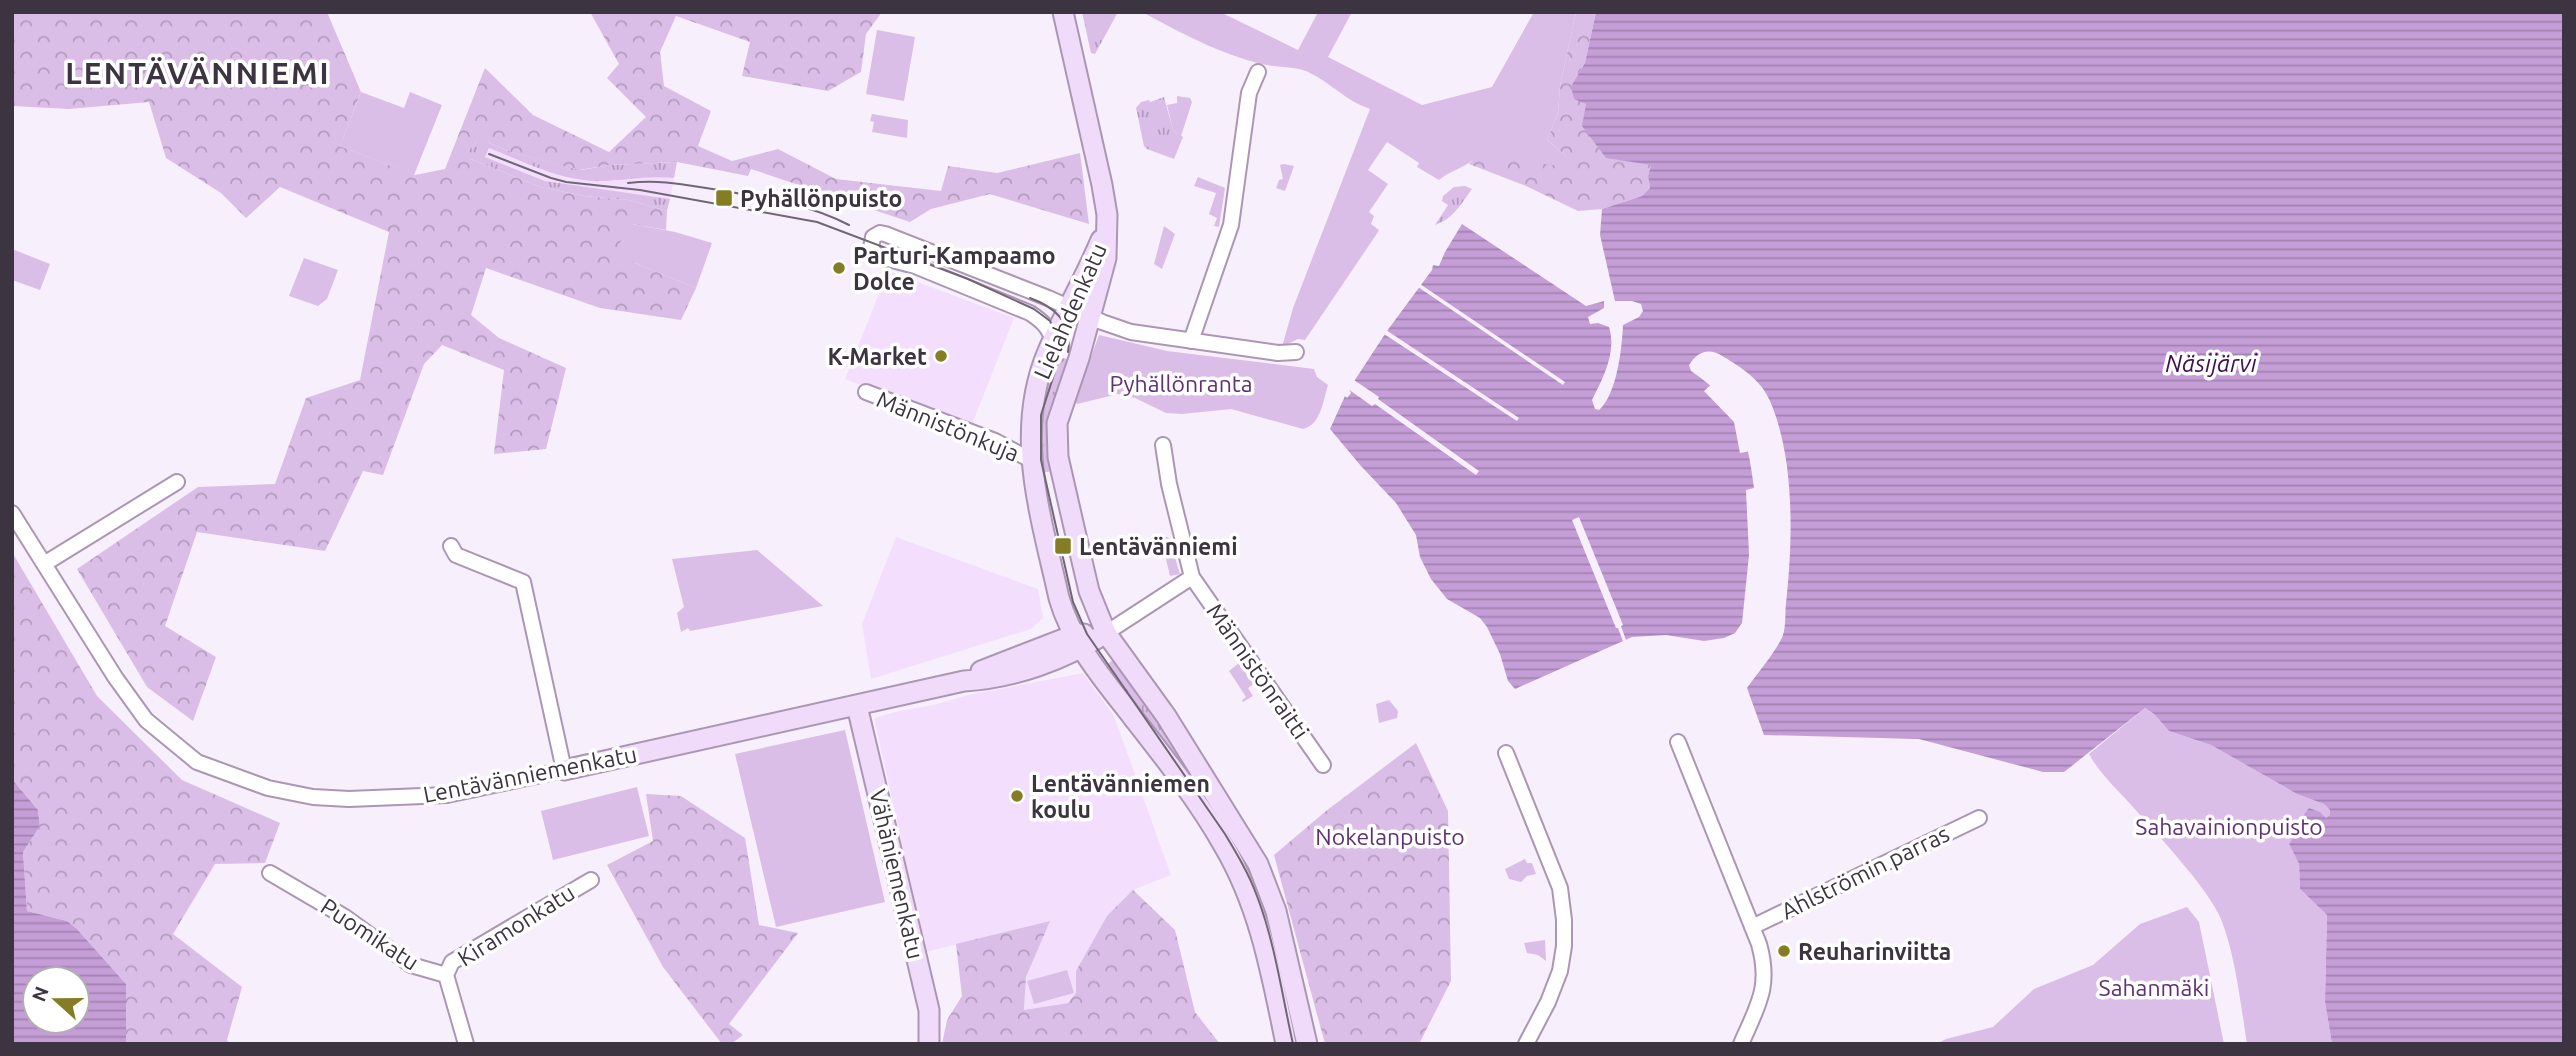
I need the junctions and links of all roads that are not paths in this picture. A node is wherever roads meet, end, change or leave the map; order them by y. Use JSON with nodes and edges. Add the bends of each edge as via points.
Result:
{"nodes":[{"id":1,"x":1063,"y":12,"type":"edge"},
{"id":2,"x":1258,"y":72,"type":"dead end"},
{"id":3,"x":1107,"y":226,"type":"junction"},
{"id":4,"x":1069,"y":307,"type":"junction"},
{"id":5,"x":1090,"y":317,"type":"junction"},
{"id":6,"x":1053,"y":341,"type":"junction"},
{"id":7,"x":1191,"y":341,"type":"junction"},
{"id":8,"x":1296,"y":352,"type":"dead end"},
{"id":9,"x":866,"y":392,"type":"dead end"},
{"id":10,"x":1163,"y":445,"type":"dead end"},
{"id":11,"x":1031,"y":460,"type":"junction"},
{"id":12,"x":177,"y":482,"type":"dead end"},
{"id":13,"x":12,"y":513,"type":"edge"},
{"id":14,"x":451,"y":546,"type":"dead end"},
{"id":15,"x":44,"y":564,"type":"junction"},
{"id":16,"x":1192,"y":577,"type":"junction"},
{"id":17,"x":1106,"y":633,"type":"junction"},
{"id":18,"x":1077,"y":642,"type":"junction"},
{"id":19,"x":858,"y":706,"type":"junction"},
{"id":20,"x":1678,"y":742,"type":"dead end"},
{"id":21,"x":1506,"y":753,"type":"dead end"},
{"id":22,"x":1323,"y":765,"type":"dead end"},
{"id":23,"x":564,"y":770,"type":"junction"},
{"id":24,"x":1979,"y":818,"type":"dead end"},
{"id":25,"x":270,"y":873,"type":"dead end"},
{"id":26,"x":591,"y":880,"type":"dead end"},
{"id":27,"x":1752,"y":927,"type":"junction"},
{"id":28,"x":446,"y":975,"type":"junction"},
{"id":29,"x":466,"y":1044,"type":"edge"},
{"id":30,"x":929,"y":1044,"type":"edge"},
{"id":31,"x":1286,"y":1044,"type":"edge"},
{"id":32,"x":1307,"y":1044,"type":"edge"},
{"id":33,"x":1526,"y":1044,"type":"edge"},
{"id":34,"x":1741,"y":1044,"type":"edge"}],
"edges":[{"from":1,"to":3,"type":"main road","name":"Lielahdenkatu"},
{"from":2,"to":7,"type":"street","via":[[1249,93],[1231,225]]},
{"from":3,"to":4,"type":"main road","name":"Lielahdenkatu"},
{"from":3,"to":5,"type":"main road","name":"Lielahdenkatu","via":[[1106,258]]},
{"from":4,"to":5,"type":"street"},
{"from":4,"to":6,"type":"main road","name":"Lielahdenkatu"},
{"from":4,"to":6,"type":"street","via":[[885,234],[873,237],[870,248],[877,256],[915,266],[1030,313],[1045,324]]},
{"from":5,"to":7,"type":"street","via":[[1131,332]]},
{"from":5,"to":17,"type":"main road","name":"Lielahdenkatu","via":[[1060,408],[1056,437],[1089,591]]},
{"from":6,"to":11,"type":"main road","name":"Lielahdenkatu","via":[[1032,407]]},
{"from":7,"to":8,"type":"street"},
{"from":9,"to":11,"type":"street","name":"Männistönkuja","via":[[995,441]]},
{"from":10,"to":16,"type":"street"},
{"from":11,"to":18,"type":"main road","name":"Lielahdenkatu","via":[[1059,598]]},
{"from":12,"to":15,"type":"street"},
{"from":13,"to":15,"type":"street","name":"Lentävänniemenkatu"},
{"from":14,"to":23,"type":"street","via":[[456,555],[523,582]]},
{"from":15,"to":23,"type":"street","name":"Lentävänniemenkatu","via":[[146,720],[197,762],[268,788],[349,799],[447,795]]},
{"from":16,"to":17,"type":"street"},
{"from":16,"to":22,"type":"street","name":"Männistönraitti"},
{"from":17,"to":18,"type":"main road","name":"Lentävänniemenkatu"},
{"from":17,"to":32,"type":"main road","name":"Lielahdenkatu","via":[[1167,716],[1258,864],[1276,911]]},
{"from":18,"to":19,"type":"main road","name":"Lentävänniemenkatu","via":[[987,668],[964,681]]},
{"from":18,"to":31,"type":"main road","name":"Lielahdenkatu","via":[[1192,797],[1240,876],[1256,915]]},
{"from":19,"to":23,"type":"main road","name":"Lentävänniemenkatu"},
{"from":19,"to":30,"type":"main road","name":"Vähäniemenkatu","via":[[929,1010]]},
{"from":20,"to":27,"type":"street"},
{"from":21,"to":33,"type":"street","via":[[1560,888],[1564,920],[1560,971]]},
{"from":24,"to":27,"type":"street","name":"Ahlströmin parras"},
{"from":25,"to":28,"type":"street","name":"Puomikatu","via":[[345,917],[411,965]]},
{"from":26,"to":28,"type":"street","name":"Kiramonkatu","via":[[452,962]]},
{"from":27,"to":34,"type":"street","via":[[1765,965],[1764,985]]},
{"from":28,"to":29,"type":"street","name":"Puomikatu"}]}
